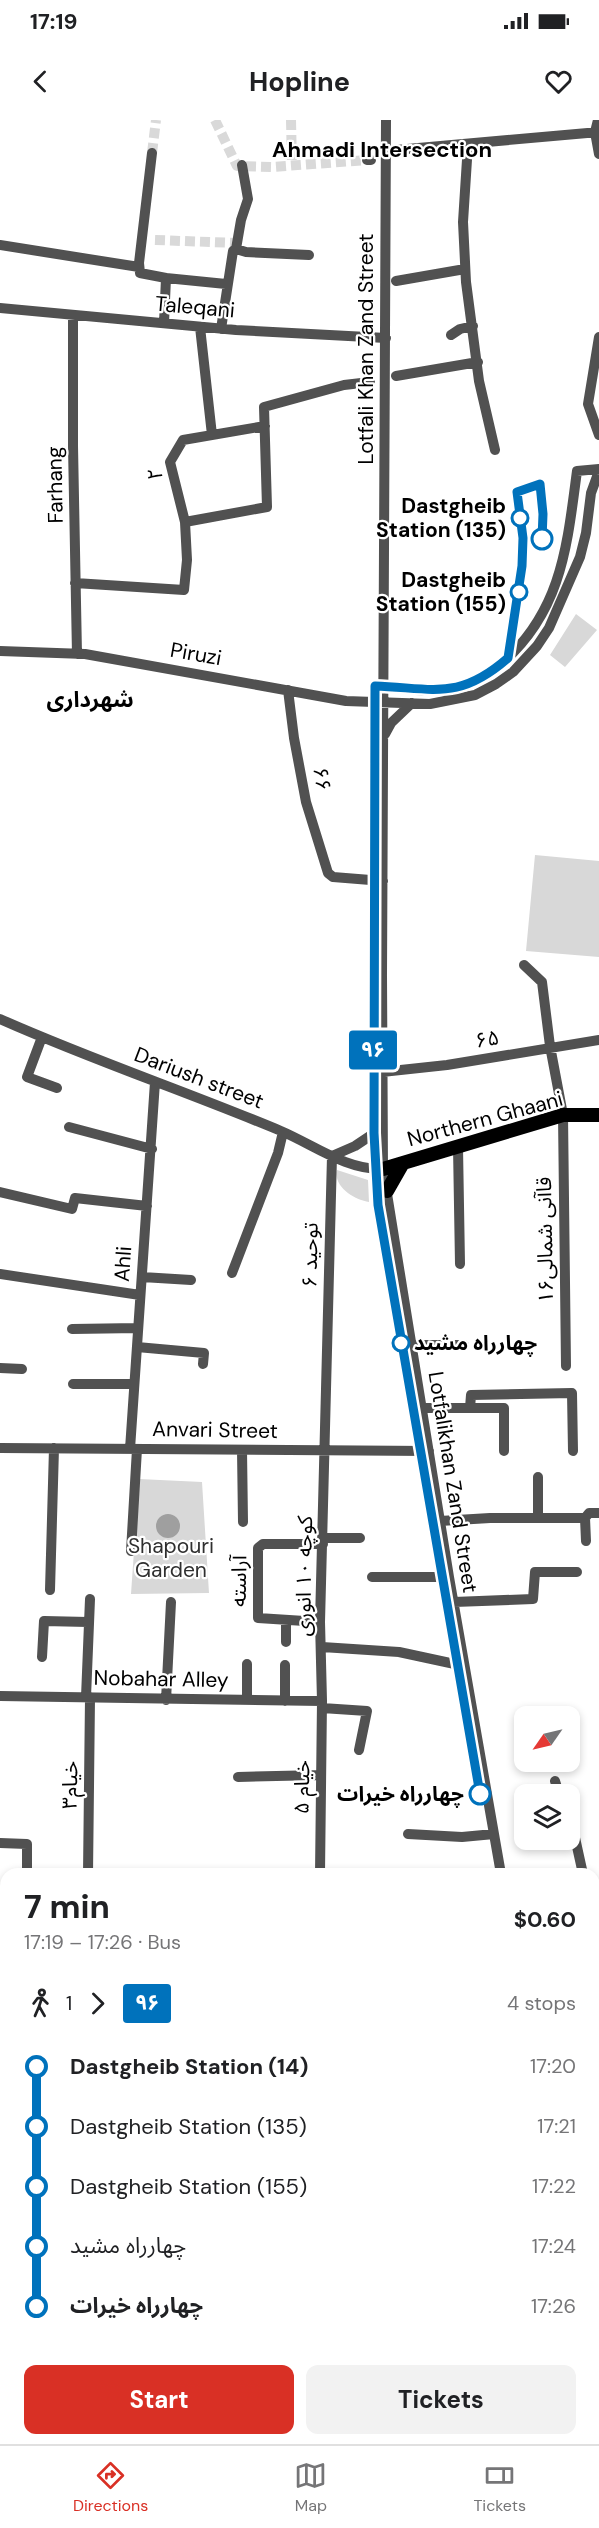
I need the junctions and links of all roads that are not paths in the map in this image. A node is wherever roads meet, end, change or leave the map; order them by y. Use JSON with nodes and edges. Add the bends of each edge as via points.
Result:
{"nodes":[{"id":1,"x":386,"y":120,"type":"edge"},
{"id":2,"x":598,"y":120,"type":"edge"},
{"id":3,"x":597,"y":132,"type":"edge"},
{"id":4,"x":468,"y":144,"type":"junction"},
{"id":5,"x":396,"y":150,"type":"dead end"},
{"id":6,"x":152,"y":153,"type":"tunnel mouth"},
{"id":7,"x":599,"y":154,"type":"edge"},
{"id":8,"x":242,"y":165,"type":"dead end"},
{"id":9,"x":0,"y":245,"type":"edge"},
{"id":10,"x":237,"y":246,"type":"junction"},
{"id":11,"x":309,"y":255,"type":"dead end"},
{"id":12,"x":139,"y":267,"type":"junction"},
{"id":13,"x":465,"y":269,"type":"junction"},
{"id":14,"x":166,"y":278,"type":"junction"},
{"id":15,"x":396,"y":282,"type":"dead end"},
{"id":16,"x":224,"y":285,"type":"junction"},
{"id":17,"x":0,"y":308,"type":"edge"},
{"id":18,"x":73,"y":315,"type":"junction"},
{"id":19,"x":164,"y":323,"type":"junction"},
{"id":20,"x":473,"y":326,"type":"junction"},
{"id":21,"x":200,"y":327,"type":"junction"},
{"id":22,"x":218,"y":329,"type":"junction"},
{"id":23,"x":451,"y":335,"type":"dead end"},
{"id":24,"x":599,"y":337,"type":"edge"},
{"id":25,"x":386,"y":338,"type":"junction"},
{"id":26,"x":478,"y":362,"type":"junction"},
{"id":27,"x":396,"y":376,"type":"dead end"},
{"id":28,"x":370,"y":382,"type":"dead end"},
{"id":29,"x":265,"y":426,"type":"junction"},
{"id":30,"x":212,"y":435,"type":"junction"},
{"id":31,"x":599,"y":435,"type":"edge"},
{"id":32,"x":495,"y":450,"type":"dead end"},
{"id":33,"x":599,"y":470,"type":"edge"},
{"id":34,"x":185,"y":522,"type":"junction"},
{"id":35,"x":75,"y":584,"type":"junction"},
{"id":36,"x":0,"y":651,"type":"edge"},
{"id":37,"x":77,"y":654,"type":"junction"},
{"id":38,"x":384,"y":687,"type":"junction"},
{"id":39,"x":288,"y":690,"type":"junction"},
{"id":40,"x":444,"y":691,"type":"junction"},
{"id":41,"x":384,"y":702,"type":"junction"},
{"id":42,"x":446,"y":702,"type":"junction"},
{"id":43,"x":412,"y":703,"type":"junction"},
{"id":44,"x":384,"y":735,"type":"junction"},
{"id":45,"x":383,"y":881,"type":"junction"},
{"id":46,"x":524,"y":965,"type":"dead end"},
{"id":47,"x":0,"y":1019,"type":"edge"},
{"id":48,"x":42,"y":1037,"type":"junction"},
{"id":49,"x":599,"y":1040,"type":"edge"},
{"id":50,"x":550,"y":1046,"type":"junction"},
{"id":51,"x":382,"y":1072,"type":"junction"},
{"id":52,"x":155,"y":1082,"type":"junction"},
{"id":53,"x":57,"y":1089,"type":"dead end"},
{"id":54,"x":563,"y":1115,"type":"junction"},
{"id":55,"x":599,"y":1115,"type":"edge"},
{"id":56,"x":69,"y":1127,"type":"dead end"},
{"id":57,"x":382,"y":1128,"type":"junction"},
{"id":58,"x":283,"y":1132,"type":"junction"},
{"id":59,"x":458,"y":1148,"type":"junction"},
{"id":60,"x":152,"y":1149,"type":"junction"},
{"id":61,"x":332,"y":1156,"type":"junction"},
{"id":62,"x":403,"y":1163,"type":"junction"},
{"id":63,"x":383,"y":1169,"type":"junction"},
{"id":64,"x":0,"y":1191,"type":"edge"},
{"id":65,"x":387,"y":1191,"type":"junction"},
{"id":66,"x":147,"y":1206,"type":"junction"},
{"id":67,"x":460,"y":1264,"type":"dead end"},
{"id":68,"x":232,"y":1273,"type":"dead end"},
{"id":69,"x":5,"y":1275,"type":"edge"},
{"id":70,"x":142,"y":1277,"type":"junction"},
{"id":71,"x":191,"y":1280,"type":"dead end"},
{"id":72,"x":140,"y":1295,"type":"junction"},
{"id":73,"x":138,"y":1328,"type":"junction"},
{"id":74,"x":72,"y":1329,"type":"dead end"},
{"id":75,"x":411,"y":1345,"type":"junction"},
{"id":76,"x":464,"y":1345,"type":"dead end"},
{"id":77,"x":137,"y":1347,"type":"junction"},
{"id":78,"x":203,"y":1364,"type":"dead end"},
{"id":79,"x":566,"y":1366,"type":"dead end"},
{"id":80,"x":0,"y":1368,"type":"edge"},
{"id":81,"x":22,"y":1369,"type":"dead end"},
{"id":82,"x":73,"y":1384,"type":"dead end"},
{"id":83,"x":134,"y":1384,"type":"junction"},
{"id":84,"x":422,"y":1408,"type":"junction"},
{"id":85,"x":470,"y":1408,"type":"junction"},
{"id":86,"x":0,"y":1448,"type":"edge"},
{"id":87,"x":54,"y":1448,"type":"junction"},
{"id":88,"x":134,"y":1449,"type":"junction"},
{"id":89,"x":242,"y":1450,"type":"junction"},
{"id":90,"x":325,"y":1451,"type":"junction"},
{"id":91,"x":429,"y":1451,"type":"junction"},
{"id":92,"x":504,"y":1451,"type":"dead end"},
{"id":93,"x":573,"y":1451,"type":"dead end"},
{"id":94,"x":538,"y":1477,"type":"dead end"},
{"id":95,"x":599,"y":1513,"type":"edge"},
{"id":96,"x":538,"y":1518,"type":"junction"},
{"id":97,"x":585,"y":1518,"type":"junction"},
{"id":98,"x":440,"y":1521,"type":"junction"},
{"id":99,"x":243,"y":1522,"type":"dead end"},
{"id":100,"x":360,"y":1538,"type":"dead end"},
{"id":101,"x":323,"y":1541,"type":"junction"},
{"id":102,"x":586,"y":1542,"type":"dead end"},
{"id":103,"x":131,"y":1551,"type":"dead end"},
{"id":104,"x":577,"y":1572,"type":"dead end"},
{"id":105,"x":372,"y":1577,"type":"dead end"},
{"id":106,"x":449,"y":1577,"type":"junction"},
{"id":107,"x":50,"y":1590,"type":"dead end"},
{"id":108,"x":90,"y":1599,"type":"dead end"},
{"id":109,"x":171,"y":1602,"type":"dead end"},
{"id":110,"x":454,"y":1602,"type":"junction"},
{"id":111,"x":286,"y":1621,"type":"junction"},
{"id":112,"x":88,"y":1622,"type":"junction"},
{"id":113,"x":320,"y":1622,"type":"junction"},
{"id":114,"x":286,"y":1642,"type":"dead end"},
{"id":115,"x":322,"y":1647,"type":"junction"},
{"id":116,"x":42,"y":1658,"type":"dead end"},
{"id":117,"x":247,"y":1664,"type":"dead end"},
{"id":118,"x":285,"y":1665,"type":"dead end"},
{"id":119,"x":464,"y":1666,"type":"junction"},
{"id":120,"x":0,"y":1696,"type":"edge"},
{"id":121,"x":88,"y":1698,"type":"junction"},
{"id":122,"x":166,"y":1700,"type":"junction"},
{"id":123,"x":247,"y":1700,"type":"junction"},
{"id":124,"x":285,"y":1701,"type":"junction"},
{"id":125,"x":322,"y":1705,"type":"junction"},
{"id":126,"x":359,"y":1750,"type":"dead end"},
{"id":127,"x":321,"y":1775,"type":"junction"},
{"id":128,"x":238,"y":1777,"type":"dead end"},
{"id":129,"x":555,"y":1781,"type":"dead end"},
{"id":130,"x":556,"y":1784,"type":"edge"},
{"id":131,"x":408,"y":1834,"type":"dead end"},
{"id":132,"x":494,"y":1834,"type":"junction"},
{"id":133,"x":0,"y":1843,"type":"edge"},
{"id":134,"x":578,"y":1850,"type":"edge"},
{"id":135,"x":27,"y":1868,"type":"edge"},
{"id":136,"x":88,"y":1868,"type":"edge"},
{"id":137,"x":320,"y":1868,"type":"edge"},
{"id":138,"x":500,"y":1868,"type":"edge"},
{"id":139,"x":582,"y":1868,"type":"edge"}],
"edges":[{"from":1,"to":25,"type":"street","name":"Lotfali Khan Zand Street"},
{"from":2,"to":3,"type":"street"},
{"from":3,"to":4,"type":"street"},
{"from":3,"to":7,"type":"street"},
{"from":4,"to":5,"type":"street"},
{"from":4,"to":13,"type":"street","via":[[463,222]]},
{"from":6,"to":12,"type":"street"},
{"from":8,"to":10,"type":"street","via":[[248,199]]},
{"from":9,"to":12,"type":"street"},
{"from":10,"to":11,"type":"street","via":[[246,252]]},
{"from":10,"to":16,"type":"street"},
{"from":12,"to":14,"type":"street","via":[[140,273]]},
{"from":13,"to":15,"type":"street"},
{"from":13,"to":20,"type":"street"},
{"from":14,"to":16,"type":"street"},
{"from":14,"to":19,"type":"street"},
{"from":16,"to":22,"type":"street"},
{"from":17,"to":18,"type":"street","name":"Taleqani"},
{"from":18,"to":19,"type":"street","name":"Taleqani"},
{"from":18,"to":35,"type":"street","name":"Farhang"},
{"from":19,"to":21,"type":"street","name":"Taleqani"},
{"from":20,"to":23,"type":"street"},
{"from":20,"to":26,"type":"street"},
{"from":21,"to":22,"type":"street","name":"Taleqani"},
{"from":21,"to":30,"type":"street"},
{"from":22,"to":25,"type":"street","name":"Taleqani"},
{"from":24,"to":31,"type":"street","via":[[588,404]]},
{"from":25,"to":38,"type":"street","name":"Lotfali Khan Zand Street"},
{"from":26,"to":27,"type":"street"},
{"from":26,"to":32,"type":"street"},
{"from":28,"to":29,"type":"street","via":[[264,407]]},
{"from":29,"to":30,"type":"street","name":"۲"},
{"from":29,"to":34,"type":"street","via":[[267,507]]},
{"from":30,"to":34,"type":"street","name":"۲","via":[[183,440],[170,462]]},
{"from":33,"to":40,"type":"street","via":[[577,471],[562,563],[544,614],[531,633],[495,669],[474,683]]},
{"from":33,"to":42,"type":"street","name":"Piruzi","via":[[580,557],[541,641],[513,672],[496,684],[475,695]]},
{"from":34,"to":35,"type":"street","name":"۲","via":[[184,590]]},
{"from":35,"to":37,"type":"street","name":"Farhang"},
{"from":36,"to":37,"type":"street","name":"Piruzi"},
{"from":37,"to":39,"type":"street","name":"Piruzi"},
{"from":38,"to":40,"type":"street"},
{"from":38,"to":41,"type":"street","name":"Lotfali Khan Zand Street"},
{"from":39,"to":41,"type":"street","name":"Piruzi","via":[[346,701]]},
{"from":39,"to":45,"type":"street","name":"۶۶","via":[[306,802],[328,873],[333,877]]},
{"from":40,"to":42,"type":"street"},
{"from":41,"to":43,"type":"street","name":"Piruzi"},
{"from":41,"to":44,"type":"street","name":"Lotfalikhan Zand Street"},
{"from":42,"to":43,"type":"street","name":"Piruzi"},
{"from":43,"to":44,"type":"street"},
{"from":44,"to":45,"type":"street","name":"Lotfalikhan Zand Street"},
{"from":45,"to":51,"type":"street","name":"Lotfalikhan Zand Street"},
{"from":46,"to":50,"type":"street","name":"قاآنی شمالی۱۶","via":[[542,982]]},
{"from":47,"to":48,"type":"street","name":"Dariush street"},
{"from":48,"to":52,"type":"street","name":"Dariush street"},
{"from":48,"to":53,"type":"street","via":[[27,1077]]},
{"from":49,"to":50,"type":"street","name":"۶۵"},
{"from":50,"to":51,"type":"street","name":"۶۵","via":[[457,1064]]},
{"from":50,"to":54,"type":"street","name":"قاآنی شمالی۱۶"},
{"from":51,"to":57,"type":"street","name":"Lotfalikhan Zand Street"},
{"from":52,"to":58,"type":"street","name":"Dariush street"},
{"from":52,"to":60,"type":"street","name":"Ahli"},
{"from":54,"to":55,"type":"main road","name":"Northern Ghaani"},
{"from":54,"to":59,"type":"main road","name":"Northern Ghaani"},
{"from":54,"to":79,"type":"street","name":"قاآنی شمالی۱۶"},
{"from":56,"to":60,"type":"street"},
{"from":57,"to":61,"type":"street"},
{"from":57,"to":63,"type":"street","name":"Lotfalikhan Zand Street"},
{"from":58,"to":61,"type":"street","name":"Dariush street"},
{"from":58,"to":68,"type":"street"},
{"from":59,"to":62,"type":"main road","name":"Northern Ghaani"},
{"from":59,"to":67,"type":"street"},
{"from":60,"to":66,"type":"street","name":"Ahli"},
{"from":61,"to":63,"type":"street","name":"Dariush street"},
{"from":61,"to":90,"type":"street","name":"۶ توحید"},
{"from":62,"to":63,"type":"main road","name":"Northern Ghaani"},
{"from":62,"to":65,"type":"main road"},
{"from":63,"to":65,"type":"street","name":"Lotfalikhan Zand Street"},
{"from":64,"to":66,"type":"street","via":[[72,1209],[75,1198]]},
{"from":65,"to":75,"type":"street","name":"Lotfalikhan Zand Street"},
{"from":66,"to":70,"type":"street","name":"Ahli"},
{"from":69,"to":72,"type":"street"},
{"from":70,"to":71,"type":"street"},
{"from":70,"to":72,"type":"street","name":"Ahli"},
{"from":72,"to":73,"type":"street","name":"Ahli"},
{"from":73,"to":74,"type":"street"},
{"from":73,"to":77,"type":"street","name":"Ahli"},
{"from":75,"to":76,"type":"street"},
{"from":75,"to":84,"type":"street","name":"Lotfalikhan Zand Street"},
{"from":77,"to":78,"type":"street","via":[[204,1353]]},
{"from":77,"to":83,"type":"street","name":"Ahli"},
{"from":80,"to":81,"type":"street"},
{"from":82,"to":83,"type":"street"},
{"from":83,"to":88,"type":"street","name":"Ahli"},
{"from":84,"to":85,"type":"street"},
{"from":84,"to":91,"type":"street","name":"Lotfalikhan Zand Street"},
{"from":85,"to":92,"type":"street","via":[[504,1407]]},
{"from":85,"to":93,"type":"street","via":[[471,1395],[572,1393]]},
{"from":86,"to":87,"type":"street","name":"Anvari Street"},
{"from":87,"to":88,"type":"street","name":"Anvari Street"},
{"from":87,"to":107,"type":"street"},
{"from":88,"to":89,"type":"street","name":"Anvari Street"},
{"from":88,"to":103,"type":"street","name":"Ahli"},
{"from":89,"to":90,"type":"street","name":"Anvari Street"},
{"from":89,"to":99,"type":"street"},
{"from":90,"to":91,"type":"street","name":"Anvari Street"},
{"from":90,"to":101,"type":"street","name":"کوچه ۱۰ انوری"},
{"from":91,"to":98,"type":"street","name":"Lotfalikhan Zand Street"},
{"from":94,"to":96,"type":"street"},
{"from":95,"to":97,"type":"street","via":[[589,1513]]},
{"from":96,"to":97,"type":"street"},
{"from":96,"to":98,"type":"street"},
{"from":97,"to":102,"type":"street"},
{"from":98,"to":106,"type":"street","name":"Lotfalikhan Zand Street"},
{"from":100,"to":101,"type":"street"},
{"from":101,"to":111,"type":"street","name":"آراسته","via":[[260,1545],[258,1618]]},
{"from":101,"to":113,"type":"street","name":"کوچه ۱۰ انوری"},
{"from":104,"to":110,"type":"street","via":[[536,1572],[533,1599]]},
{"from":105,"to":106,"type":"street"},
{"from":106,"to":110,"type":"street","name":"Lotfalikhan Zand Street"},
{"from":108,"to":112,"type":"street","name":"خیام۳"},
{"from":109,"to":122,"type":"street"},
{"from":110,"to":119,"type":"street","name":"Lotfalikhan Zand Street"},
{"from":111,"to":113,"type":"street","name":"آراسته"},
{"from":111,"to":114,"type":"street"},
{"from":112,"to":116,"type":"street","via":[[44,1621]]},
{"from":112,"to":121,"type":"street","name":"خیام۳"},
{"from":113,"to":115,"type":"street","name":"کوچه ۱۰ انوری"},
{"from":115,"to":119,"type":"street","via":[[399,1652]]},
{"from":115,"to":125,"type":"street","name":"کوچه ۱۰ انوری"},
{"from":117,"to":123,"type":"street"},
{"from":118,"to":124,"type":"street"},
{"from":119,"to":132,"type":"street","name":"Lotfalikhan Zand Street"},
{"from":120,"to":121,"type":"street","name":"Nobahar Alley"},
{"from":121,"to":122,"type":"street","name":"Nobahar Alley"},
{"from":121,"to":136,"type":"street","name":"خیام۳"},
{"from":122,"to":123,"type":"street","name":"Nobahar Alley"},
{"from":123,"to":124,"type":"street","name":"Nobahar Alley"},
{"from":124,"to":125,"type":"street","name":"Nobahar Alley"},
{"from":125,"to":126,"type":"street","name":"Nobahar Alley","via":[[367,1711]]},
{"from":125,"to":127,"type":"street","name":"۵ خیام"},
{"from":127,"to":128,"type":"street"},
{"from":127,"to":137,"type":"street","name":"۵ خیام"},
{"from":129,"to":130,"type":"street"},
{"from":131,"to":132,"type":"street"},
{"from":132,"to":138,"type":"street","name":"Lotfalikhan Zand Street"},
{"from":133,"to":135,"type":"street","via":[[27,1844]]},
{"from":134,"to":139,"type":"street"}]}
